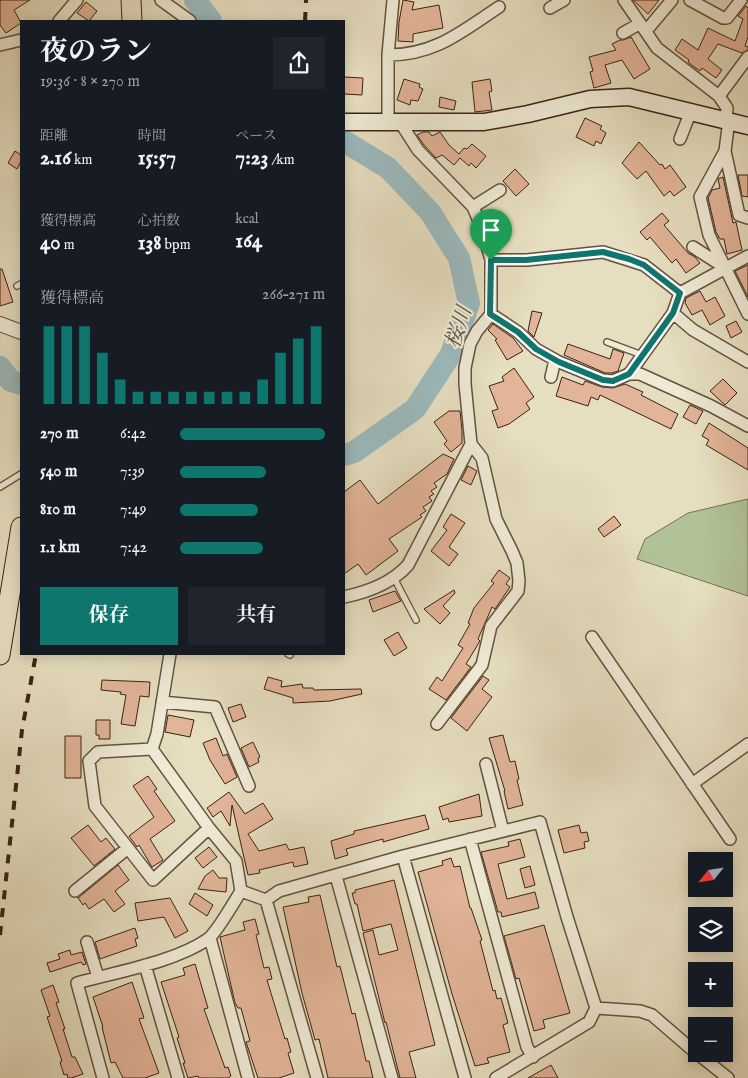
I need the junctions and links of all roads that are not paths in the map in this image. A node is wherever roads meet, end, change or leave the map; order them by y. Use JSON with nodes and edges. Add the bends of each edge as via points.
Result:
{"nodes":[{"id":1,"x":77,"y":0,"type":"edge"},
{"id":2,"x":132,"y":0,"type":"edge"},
{"id":3,"x":162,"y":0,"type":"edge"},
{"id":4,"x":393,"y":0,"type":"edge"},
{"id":5,"x":564,"y":0,"type":"edge"},
{"id":6,"x":624,"y":0,"type":"edge"},
{"id":7,"x":672,"y":0,"type":"edge"},
{"id":8,"x":690,"y":0,"type":"edge"},
{"id":9,"x":741,"y":0,"type":"edge"},
{"id":10,"x":499,"y":7,"type":"dead end"},
{"id":11,"x":550,"y":8,"type":"dead end"},
{"id":12,"x":60,"y":20,"type":"edge"},
{"id":13,"x":132,"y":20,"type":"edge"},
{"id":14,"x":189,"y":20,"type":"edge"},
{"id":15,"x":643,"y":27,"type":"junction"},
{"id":16,"x":623,"y":33,"type":"dead end"},
{"id":17,"x":20,"y":40,"type":"edge"},
{"id":18,"x":0,"y":44,"type":"edge"},
{"id":19,"x":388,"y":55,"type":"junction"},
{"id":20,"x":748,"y":57,"type":"edge"},
{"id":21,"x":720,"y":96,"type":"junction"},
{"id":22,"x":691,"y":111,"type":"junction"},
{"id":23,"x":728,"y":120,"type":"junction"},
{"id":24,"x":345,"y":122,"type":"edge"},
{"id":25,"x":394,"y":122,"type":"junction"},
{"id":26,"x":748,"y":126,"type":"edge"},
{"id":27,"x":680,"y":139,"type":"dead end"},
{"id":28,"x":725,"y":151,"type":"junction"},
{"id":29,"x":500,"y":190,"type":"dead end"},
{"id":30,"x":473,"y":207,"type":"junction"},
{"id":31,"x":748,"y":218,"type":"edge"},
{"id":32,"x":693,"y":247,"type":"dead end"},
{"id":33,"x":748,"y":256,"type":"edge"},
{"id":34,"x":491,"y":260,"type":"junction"},
{"id":35,"x":725,"y":268,"type":"junction"},
{"id":36,"x":680,"y":293,"type":"junction"},
{"id":37,"x":673,"y":313,"type":"junction"},
{"id":38,"x":490,"y":314,"type":"junction"},
{"id":39,"x":748,"y":314,"type":"edge"},
{"id":40,"x":0,"y":324,"type":"edge"},
{"id":41,"x":20,"y":332,"type":"edge"},
{"id":42,"x":607,"y":342,"type":"dead end"},
{"id":43,"x":642,"y":355,"type":"junction"},
{"id":44,"x":555,"y":360,"type":"junction"},
{"id":45,"x":748,"y":362,"type":"edge"},
{"id":46,"x":629,"y":374,"type":"junction"},
{"id":47,"x":551,"y":377,"type":"dead end"},
{"id":48,"x":748,"y":426,"type":"edge"},
{"id":49,"x":471,"y":444,"type":"junction"},
{"id":50,"x":20,"y":475,"type":"edge"},
{"id":51,"x":0,"y":487,"type":"edge"},
{"id":52,"x":20,"y":533,"type":"edge"},
{"id":53,"x":394,"y":578,"type":"junction"},
{"id":54,"x":345,"y":597,"type":"edge"},
{"id":55,"x":416,"y":620,"type":"dead end"},
{"id":56,"x":592,"y":637,"type":"dead end"},
{"id":57,"x":0,"y":655,"type":"edge"},
{"id":58,"x":170,"y":655,"type":"edge"},
{"id":59,"x":162,"y":702,"type":"junction"},
{"id":60,"x":437,"y":724,"type":"dead end"},
{"id":61,"x":748,"y":744,"type":"edge"},
{"id":62,"x":152,"y":749,"type":"junction"},
{"id":63,"x":486,"y":764,"type":"dead end"},
{"id":64,"x":692,"y":784,"type":"junction"},
{"id":65,"x":250,"y":786,"type":"dead end"},
{"id":66,"x":210,"y":828,"type":"junction"},
{"id":67,"x":503,"y":831,"type":"junction"},
{"id":68,"x":470,"y":839,"type":"junction"},
{"id":69,"x":730,"y":839,"type":"dead end"},
{"id":70,"x":128,"y":848,"type":"junction"},
{"id":71,"x":403,"y":856,"type":"junction"},
{"id":72,"x":336,"y":876,"type":"junction"},
{"id":73,"x":76,"y":891,"type":"dead end"},
{"id":74,"x":241,"y":891,"type":"junction"},
{"id":75,"x":266,"y":900,"type":"junction"},
{"id":76,"x":210,"y":938,"type":"junction"},
{"id":77,"x":87,"y":942,"type":"dead end"},
{"id":78,"x":145,"y":965,"type":"junction"},
{"id":79,"x":98,"y":977,"type":"junction"},
{"id":80,"x":596,"y":1008,"type":"junction"},
{"id":81,"x":688,"y":1045,"type":"edge"},
{"id":82,"x":533,"y":1057,"type":"junction"},
{"id":83,"x":706,"y":1062,"type":"edge"},
{"id":84,"x":720,"y":1076,"type":"edge"},
{"id":85,"x":103,"y":1078,"type":"edge"},
{"id":86,"x":178,"y":1078,"type":"edge"},
{"id":87,"x":248,"y":1078,"type":"edge"},
{"id":88,"x":317,"y":1078,"type":"edge"},
{"id":89,"x":392,"y":1078,"type":"edge"},
{"id":90,"x":465,"y":1078,"type":"edge"},
{"id":91,"x":496,"y":1078,"type":"edge"}],
"edges":[{"from":1,"to":12,"type":"street"},
{"from":2,"to":13,"type":"highway"},
{"from":3,"to":14,"type":"street"},
{"from":4,"to":19,"type":"street"},
{"from":5,"to":11,"type":"street"},
{"from":6,"to":15,"type":"street"},
{"from":7,"to":15,"type":"street"},
{"from":8,"to":9,"type":"street","via":[[723,18]]},
{"from":10,"to":19,"type":"street","via":[[431,49],[409,55]]},
{"from":15,"to":16,"type":"street"},
{"from":15,"to":21,"type":"street","via":[[657,48]]},
{"from":17,"to":18,"type":"street"},
{"from":19,"to":25,"type":"street"},
{"from":20,"to":21,"type":"street"},
{"from":21,"to":23,"type":"street","via":[[727,108]]},
{"from":22,"to":23,"type":"main road"},
{"from":22,"to":25,"type":"main road","via":[[638,99],[611,97],[484,122]]},
{"from":22,"to":27,"type":"street"},
{"from":23,"to":26,"type":"main road"},
{"from":23,"to":28,"type":"street"},
{"from":24,"to":25,"type":"main road"},
{"from":25,"to":30,"type":"street"},
{"from":28,"to":31,"type":"street","via":[[739,215]]},
{"from":28,"to":35,"type":"street","via":[[700,197],[709,235]]},
{"from":29,"to":30,"type":"street"},
{"from":30,"to":34,"type":"street"},
{"from":32,"to":35,"type":"street"},
{"from":33,"to":35,"type":"street"},
{"from":34,"to":36,"type":"street","via":[[603,252],[644,265]]},
{"from":34,"to":38,"type":"street"},
{"from":35,"to":36,"type":"street"},
{"from":35,"to":39,"type":"street"},
{"from":36,"to":37,"type":"street"},
{"from":37,"to":43,"type":"street"},
{"from":37,"to":45,"type":"street","via":[[693,330]]},
{"from":38,"to":44,"type":"street"},
{"from":38,"to":49,"type":"street","via":[[470,344],[465,368]]},
{"from":40,"to":41,"type":"street"},
{"from":42,"to":43,"type":"lane"},
{"from":43,"to":46,"type":"street"},
{"from":44,"to":46,"type":"street","via":[[603,380],[613,381]]},
{"from":44,"to":47,"type":"street"},
{"from":46,"to":48,"type":"street","via":[[640,374]]},
{"from":49,"to":53,"type":"street","via":[[414,555]]},
{"from":49,"to":60,"type":"street","via":[[482,458],[496,520],[517,563],[518,591],[491,626],[482,665]]},
{"from":50,"to":51,"type":"lane"},
{"from":52,"to":57,"type":"highway"},
{"from":53,"to":54,"type":"street"},
{"from":53,"to":55,"type":"lane"},
{"from":56,"to":64,"type":"street"},
{"from":58,"to":59,"type":"street"},
{"from":59,"to":62,"type":"street"},
{"from":59,"to":65,"type":"street","via":[[215,707]]},
{"from":61,"to":64,"type":"street"},
{"from":62,"to":66,"type":"street"},
{"from":62,"to":70,"type":"street","via":[[98,752],[89,761],[95,806]]},
{"from":63,"to":67,"type":"street"},
{"from":64,"to":69,"type":"street"},
{"from":66,"to":70,"type":"street","via":[[153,880]]},
{"from":66,"to":74,"type":"street","via":[[236,860]]},
{"from":67,"to":68,"type":"street"},
{"from":67,"to":80,"type":"street","via":[[540,822]]},
{"from":68,"to":71,"type":"street"},
{"from":68,"to":82,"type":"street"},
{"from":70,"to":73,"type":"street"},
{"from":71,"to":72,"type":"street"},
{"from":71,"to":90,"type":"street"},
{"from":72,"to":75,"type":"street","via":[[279,891]]},
{"from":72,"to":89,"type":"street"},
{"from":74,"to":75,"type":"street"},
{"from":74,"to":76,"type":"street"},
{"from":75,"to":88,"type":"street"},
{"from":76,"to":78,"type":"street","via":[[183,952]]},
{"from":76,"to":87,"type":"street"},
{"from":77,"to":79,"type":"street"},
{"from":78,"to":79,"type":"street"},
{"from":78,"to":86,"type":"street"},
{"from":79,"to":85,"type":"street","via":[[77,983]]},
{"from":80,"to":81,"type":"street","via":[[652,1015]]},
{"from":80,"to":82,"type":"street","via":[[589,1022]]},
{"from":82,"to":91,"type":"street"},
{"from":83,"to":84,"type":"street"}]}
